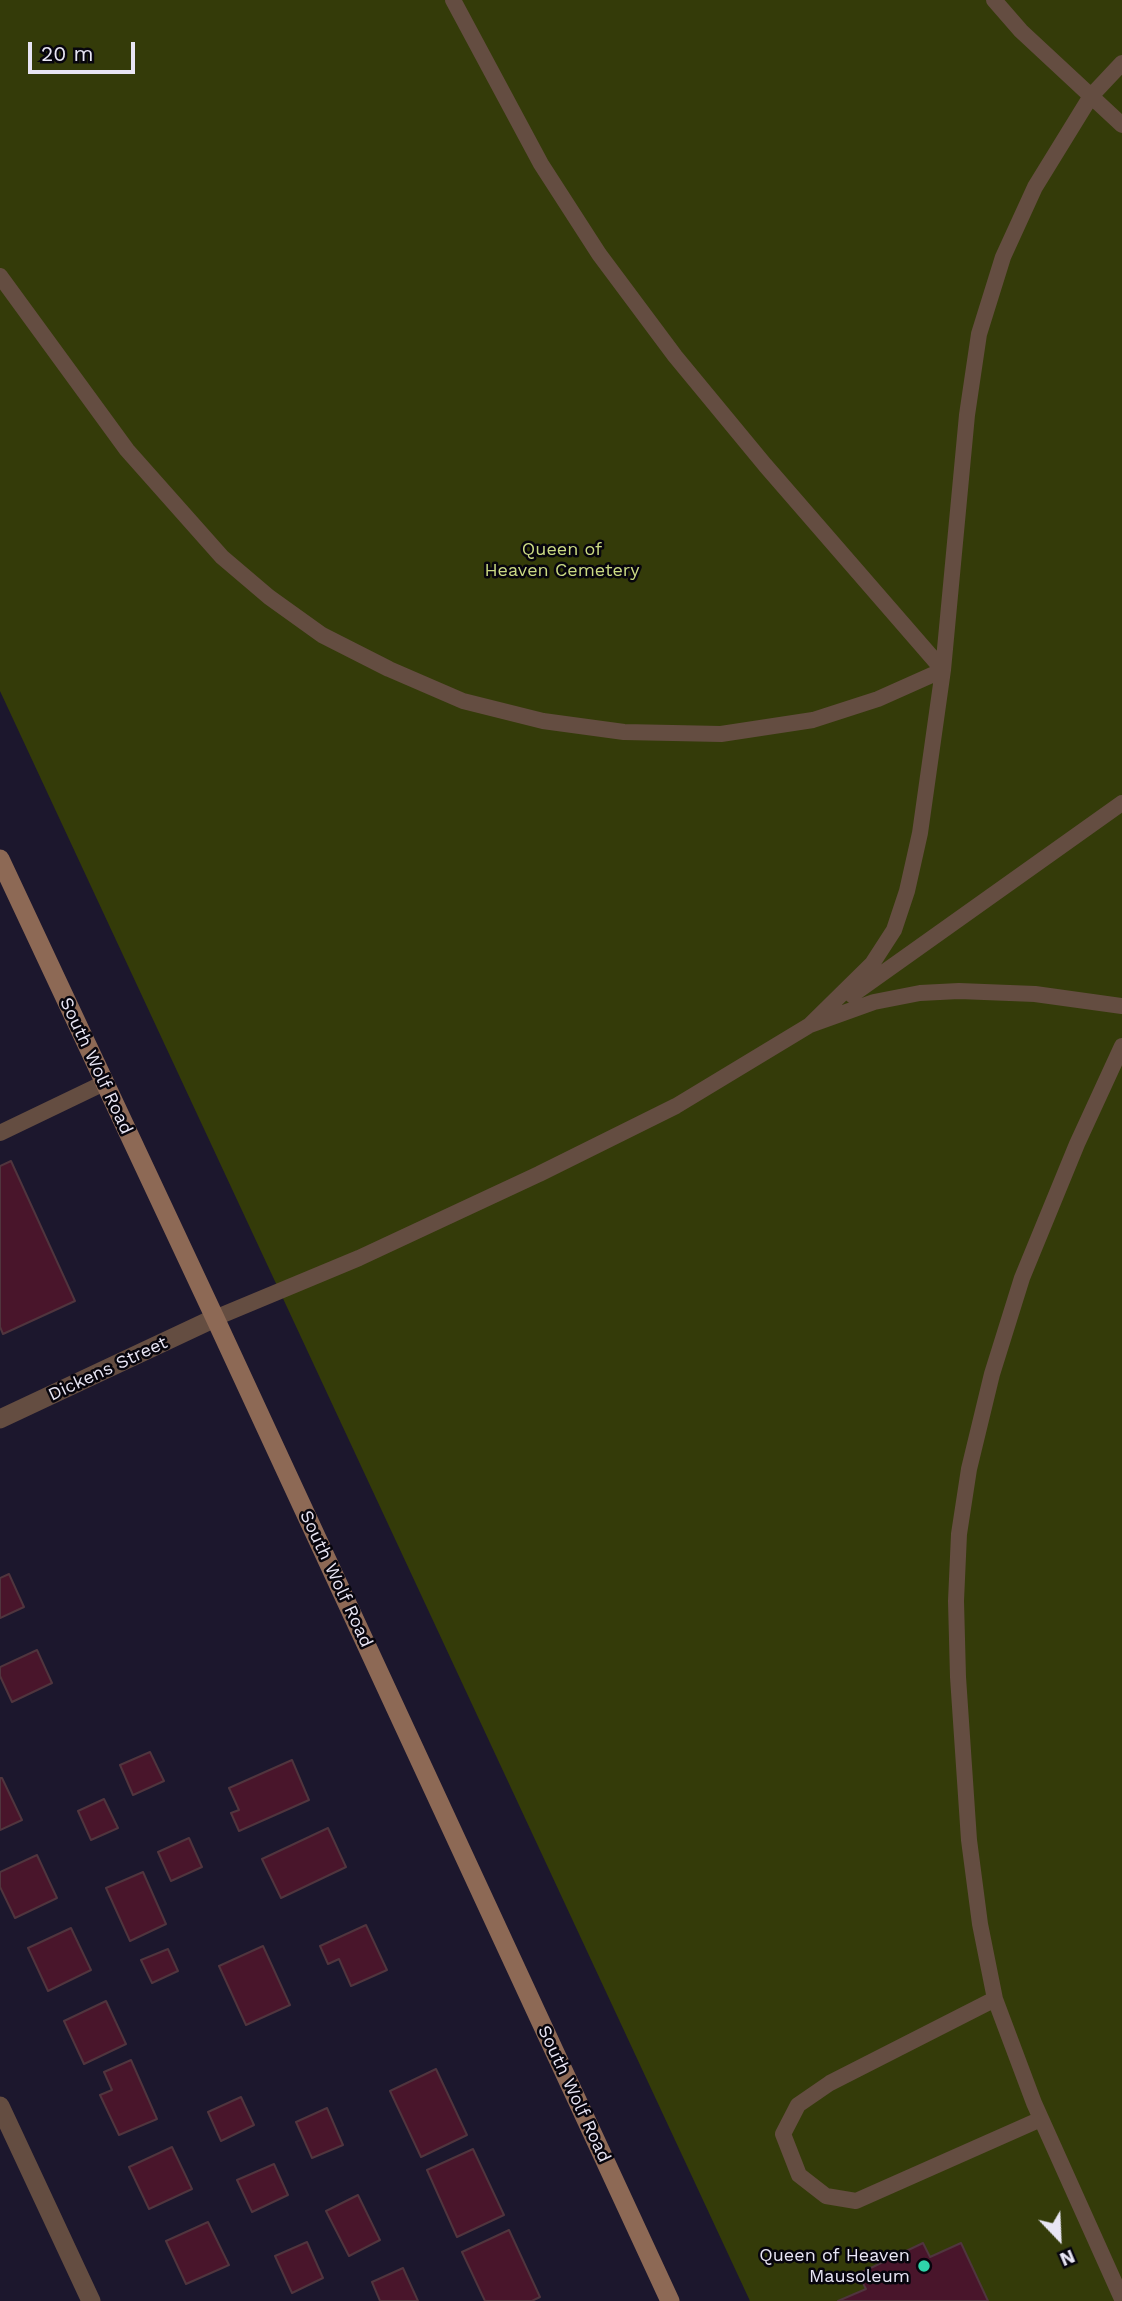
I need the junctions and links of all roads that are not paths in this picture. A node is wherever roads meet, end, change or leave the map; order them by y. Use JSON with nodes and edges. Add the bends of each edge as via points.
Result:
{"nodes":[{"id":1,"x":453,"y":0,"type":"edge"},
{"id":2,"x":994,"y":0,"type":"edge"},
{"id":3,"x":1122,"y":63,"type":"edge"},
{"id":4,"x":1091,"y":96,"type":"junction"},
{"id":5,"x":1122,"y":125,"type":"edge"},
{"id":6,"x":0,"y":275,"type":"edge"},
{"id":7,"x":943,"y":670,"type":"junction"},
{"id":8,"x":1122,"y":803,"type":"edge"},
{"id":9,"x":0,"y":859,"type":"edge"},
{"id":10,"x":1122,"y":1006,"type":"edge"},
{"id":11,"x":810,"y":1024,"type":"junction"},
{"id":12,"x":1122,"y":1046,"type":"edge"},
{"id":13,"x":104,"y":1083,"type":"junction"},
{"id":14,"x":0,"y":1133,"type":"edge"},
{"id":15,"x":215,"y":1318,"type":"junction"},
{"id":16,"x":0,"y":1419,"type":"edge"},
{"id":17,"x":995,"y":1999,"type":"junction"},
{"id":18,"x":0,"y":2106,"type":"edge"},
{"id":19,"x":1041,"y":2119,"type":"junction"},
{"id":20,"x":1122,"y":2299,"type":"edge"},
{"id":21,"x":91,"y":2301,"type":"edge"},
{"id":22,"x":670,"y":2301,"type":"edge"}],
"edges":[{"from":1,"to":7,"type":"lane","via":[[541,164],[599,254],[691,376]]},
{"from":2,"to":4,"type":"lane"},
{"from":3,"to":4,"type":"lane"},
{"from":4,"to":5,"type":"lane"},
{"from":4,"to":7,"type":"lane","via":[[1035,187],[1003,257],[979,334]]},
{"from":6,"to":7,"type":"lane","via":[[127,450],[222,557],[322,635],[463,701],[544,721],[624,732],[721,734],[813,720],[878,699]]},
{"from":7,"to":11,"type":"lane","via":[[920,833],[894,930],[872,964]]},
{"from":8,"to":11,"type":"lane"},
{"from":9,"to":13,"type":"main road","name":"South Wolf Road"},
{"from":10,"to":11,"type":"lane","via":[[1035,995],[933,992],[874,1002]]},
{"from":11,"to":15,"type":"lane","via":[[676,1106],[359,1258]]},
{"from":12,"to":17,"type":"lane","via":[[1022,1278],[992,1374],[960,1534],[956,1601],[967,1804],[980,1924]]},
{"from":13,"to":14,"type":"lane"},
{"from":13,"to":15,"type":"main road","name":"South Wolf Road"},
{"from":15,"to":16,"type":"street","name":"Dickens Street"},
{"from":15,"to":22,"type":"main road","name":"South Wolf Road"},
{"from":17,"to":19,"type":"lane"},
{"from":17,"to":19,"type":"lane","via":[[830,2083],[798,2105],[783,2134],[791,2155],[799,2175],[826,2196],[856,2201]]},
{"from":18,"to":21,"type":"street"},
{"from":19,"to":20,"type":"lane"}]}
